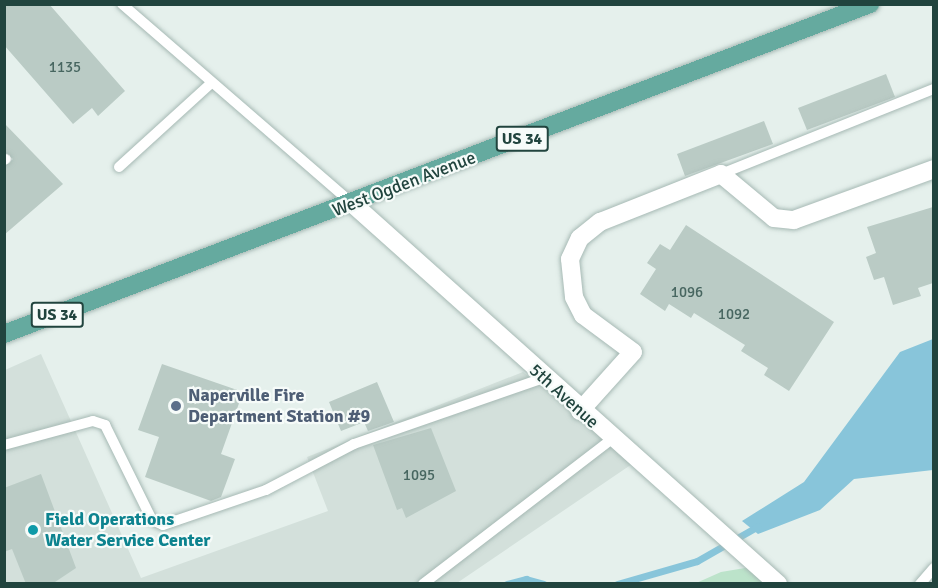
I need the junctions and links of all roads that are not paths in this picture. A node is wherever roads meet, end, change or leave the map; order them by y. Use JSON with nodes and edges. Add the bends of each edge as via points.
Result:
{"nodes":[{"id":1,"x":122,"y":4,"type":"edge"},
{"id":2,"x":870,"y":4,"type":"edge"},
{"id":3,"x":209,"y":85,"type":"junction"},
{"id":4,"x":933,"y":89,"type":"edge"},
{"id":5,"x":119,"y":167,"type":"dead end"},
{"id":6,"x":933,"y":169,"type":"edge"},
{"id":7,"x":721,"y":174,"type":"junction"},
{"id":8,"x":354,"y":205,"type":"junction"},
{"id":9,"x":4,"y":334,"type":"edge"},
{"id":10,"x":544,"y":378,"type":"junction"},
{"id":11,"x":580,"y":411,"type":"junction"},
{"id":12,"x":612,"y":439,"type":"junction"},
{"id":13,"x":4,"y":445,"type":"edge"},
{"id":14,"x":933,"y":568,"type":"edge"},
{"id":15,"x":423,"y":584,"type":"edge"},
{"id":16,"x":778,"y":584,"type":"edge"},
{"id":17,"x":920,"y":584,"type":"edge"}],
"edges":[{"from":1,"to":3,"type":"lane"},
{"from":2,"to":8,"type":"main road","name":"West Ogden Avenue","number":"US 34"},
{"from":3,"to":5,"type":"lane"},
{"from":3,"to":8,"type":"lane"},
{"from":4,"to":7,"type":"lane"},
{"from":6,"to":7,"type":"street","via":[[794,220],[774,218]]},
{"from":7,"to":11,"type":"street","via":[[629,207],[580,238],[570,259],[574,297],[583,315],[633,352]]},
{"from":8,"to":9,"type":"main road","name":"West Ogden Avenue","number":"US 34"},
{"from":8,"to":10,"type":"street","name":"5th Avenue"},
{"from":10,"to":11,"type":"street","name":"5th Avenue"},
{"from":10,"to":13,"type":"lane","via":[[354,444],[266,490],[163,525],[152,520],[105,425],[93,421]]},
{"from":11,"to":12,"type":"street","name":"5th Avenue"},
{"from":12,"to":15,"type":"lane"},
{"from":12,"to":16,"type":"street","name":"5th Avenue"},
{"from":14,"to":17,"type":"lane"}]}
